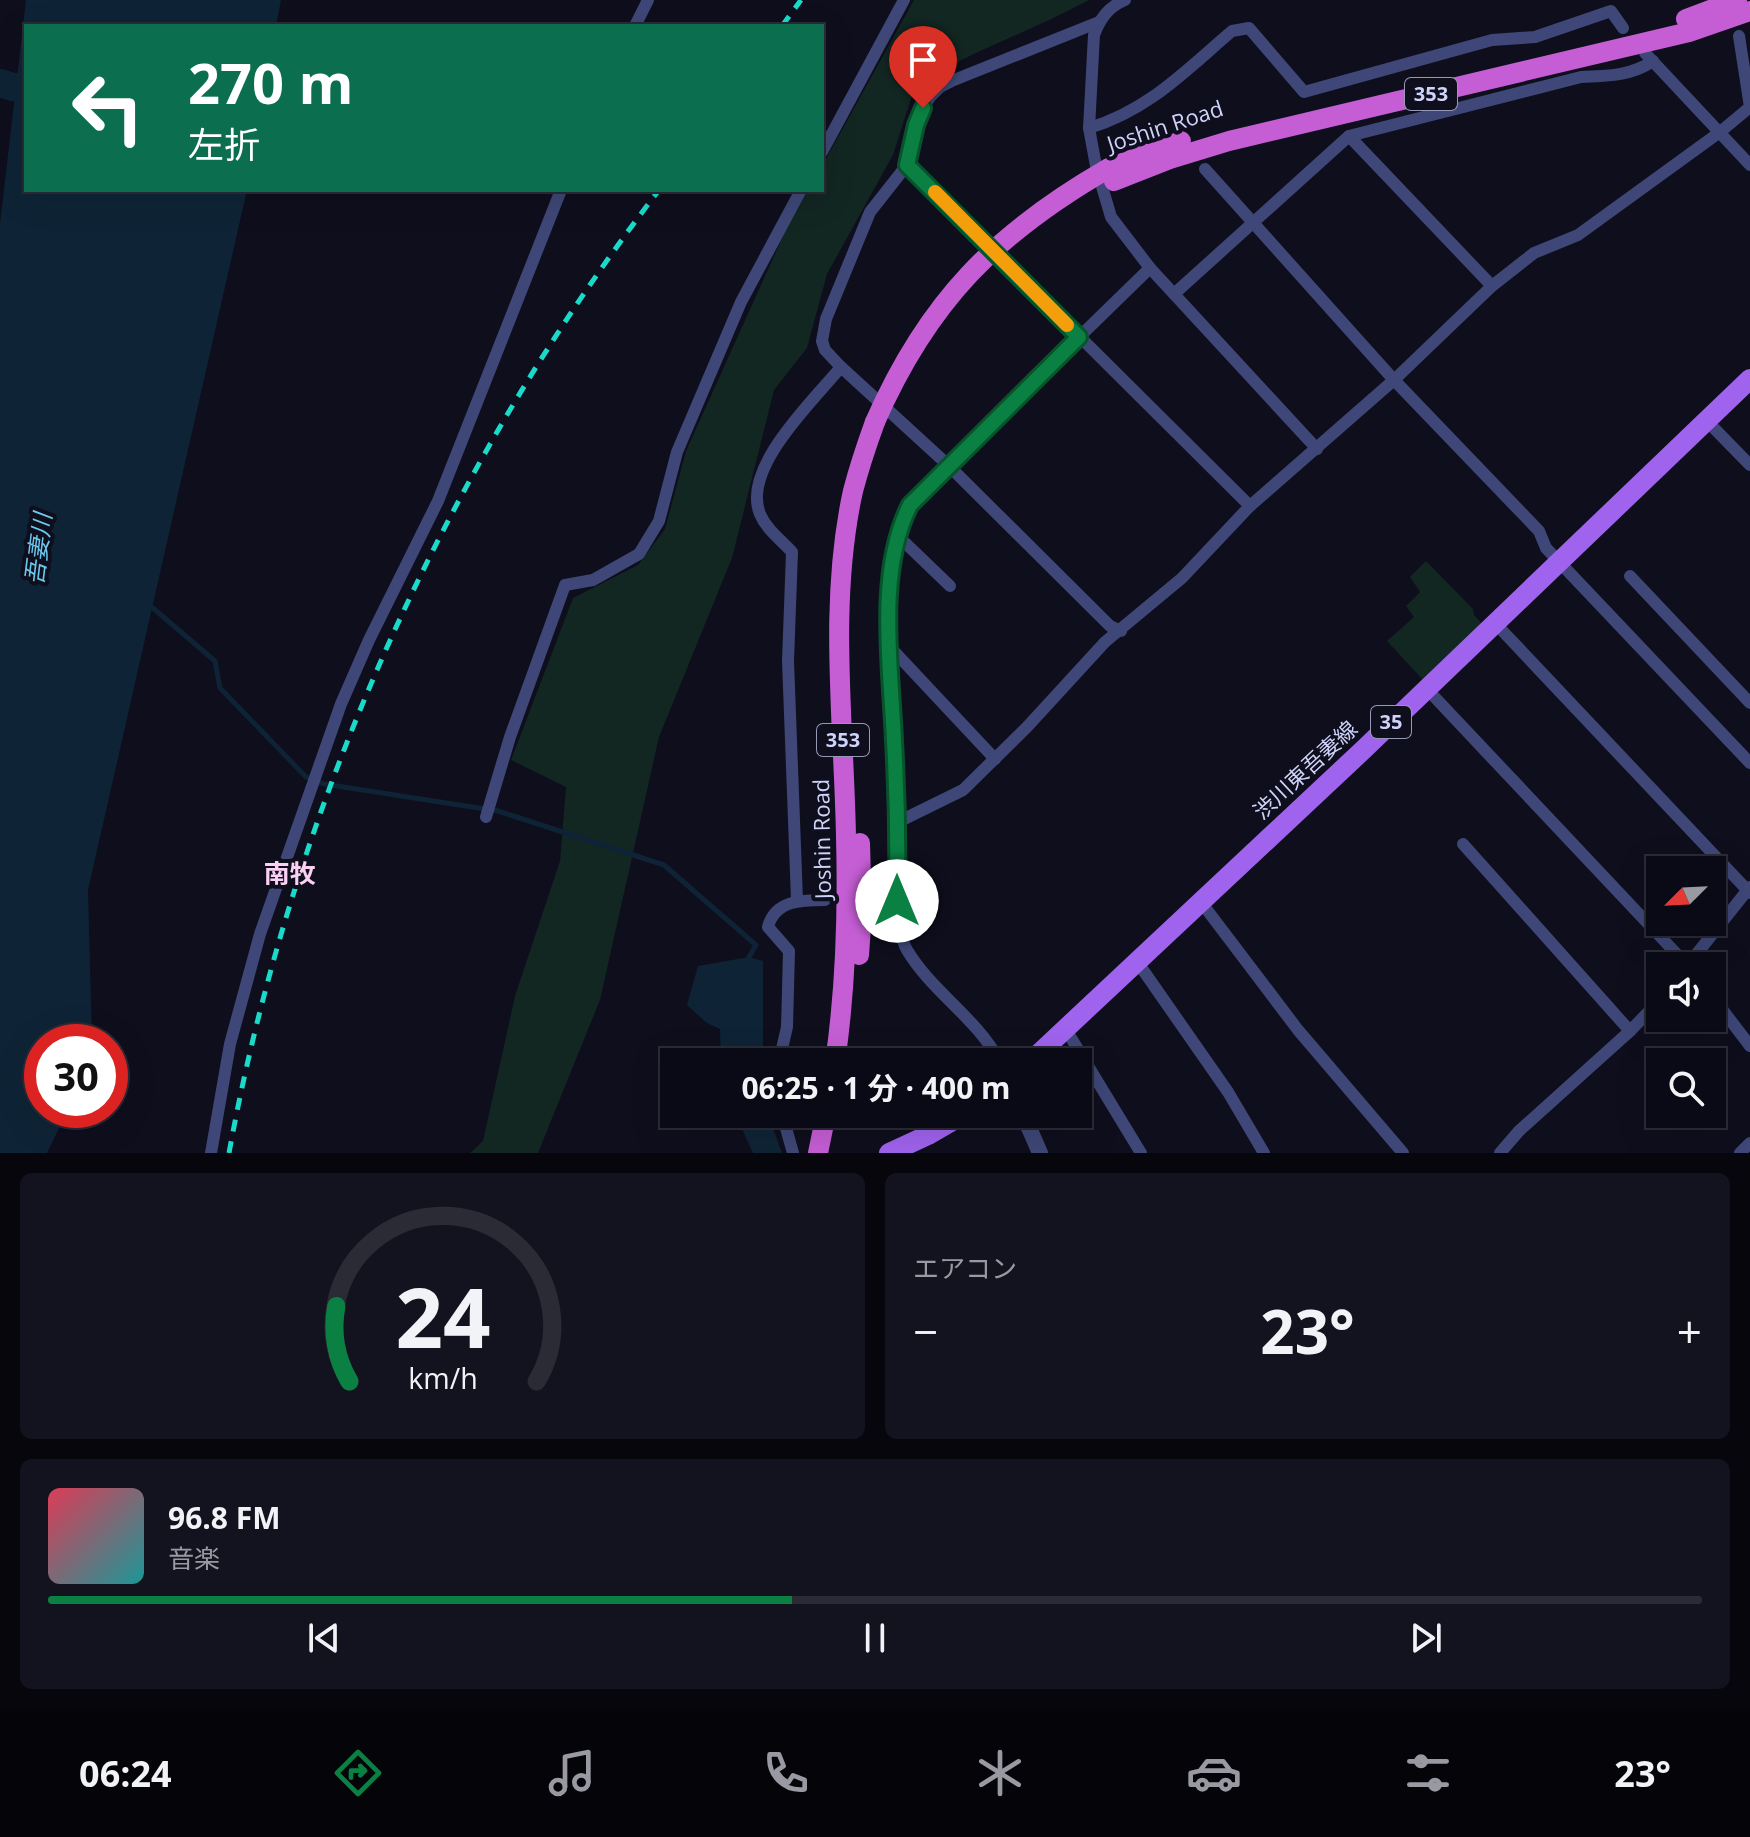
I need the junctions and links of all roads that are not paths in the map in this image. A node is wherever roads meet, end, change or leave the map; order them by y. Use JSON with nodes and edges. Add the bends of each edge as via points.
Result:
{"nodes":[{"id":1,"x":648,"y":0,"type":"edge"},
{"id":2,"x":904,"y":0,"type":"edge"},
{"id":3,"x":1125,"y":0,"type":"edge"},
{"id":4,"x":1737,"y":0,"type":"edge"},
{"id":5,"x":1750,"y":11,"type":"edge"},
{"id":6,"x":1099,"y":22,"type":"junction"},
{"id":7,"x":636,"y":24,"type":"edge"},
{"id":8,"x":1623,"y":28,"type":"dead end"},
{"id":9,"x":1739,"y":36,"type":"dead end"},
{"id":10,"x":1089,"y":128,"type":"junction"},
{"id":11,"x":1720,"y":132,"type":"junction"},
{"id":12,"x":1349,"y":136,"type":"junction"},
{"id":13,"x":824,"y":148,"type":"edge"},
{"id":14,"x":907,"y":165,"type":"junction"},
{"id":15,"x":1750,"y":165,"type":"edge"},
{"id":16,"x":1205,"y":169,"type":"dead end"},
{"id":17,"x":1112,"y":174,"type":"junction"},
{"id":18,"x":560,"y":192,"type":"edge"},
{"id":19,"x":800,"y":192,"type":"edge"},
{"id":20,"x":1255,"y":223,"type":"junction"},
{"id":21,"x":1150,"y":268,"type":"junction"},
{"id":22,"x":1492,"y":286,"type":"junction"},
{"id":23,"x":1174,"y":294,"type":"junction"},
{"id":24,"x":1079,"y":337,"type":"junction"},
{"id":25,"x":841,"y":367,"type":"junction"},
{"id":26,"x":1750,"y":379,"type":"edge"},
{"id":27,"x":1394,"y":380,"type":"junction"},
{"id":28,"x":1706,"y":420,"type":"junction"},
{"id":29,"x":882,"y":423,"type":"junction"},
{"id":30,"x":1317,"y":449,"type":"junction"},
{"id":31,"x":948,"y":465,"type":"junction"},
{"id":32,"x":1750,"y":465,"type":"edge"},
{"id":33,"x":1250,"y":506,"type":"junction"},
{"id":34,"x":897,"y":535,"type":"junction"},
{"id":35,"x":1559,"y":561,"type":"junction"},
{"id":36,"x":1630,"y":576,"type":"dead end"},
{"id":37,"x":950,"y":586,"type":"dead end"},
{"id":38,"x":1495,"y":623,"type":"junction"},
{"id":39,"x":1121,"y":631,"type":"junction"},
{"id":40,"x":890,"y":647,"type":"junction"},
{"id":41,"x":1426,"y":688,"type":"junction"},
{"id":42,"x":1750,"y":703,"type":"edge"},
{"id":43,"x":995,"y":759,"type":"junction"},
{"id":44,"x":1750,"y":763,"type":"edge"},
{"id":45,"x":486,"y":817,"type":"dead end"},
{"id":46,"x":898,"y":822,"type":"junction"},
{"id":47,"x":1463,"y":844,"type":"dead end"},
{"id":48,"x":1749,"y":890,"type":"edge"},
{"id":49,"x":797,"y":900,"type":"junction"},
{"id":50,"x":825,"y":900,"type":"dead end"},
{"id":51,"x":897,"y":901,"type":"junction"},
{"id":52,"x":868,"y":902,"type":"dead end"},
{"id":53,"x":1201,"y":902,"type":"junction"},
{"id":54,"x":1675,"y":952,"type":"edge"},
{"id":55,"x":1699,"y":952,"type":"edge"},
{"id":56,"x":1136,"y":960,"type":"junction"},
{"id":57,"x":1646,"y":1014,"type":"edge"},
{"id":58,"x":1726,"y":1014,"type":"edge"},
{"id":59,"x":1065,"y":1028,"type":"junction"},
{"id":60,"x":1630,"y":1031,"type":"junction"},
{"id":61,"x":1750,"y":1046,"type":"edge"},
{"id":62,"x":782,"y":1048,"type":"edge"},
{"id":63,"x":837,"y":1048,"type":"edge"},
{"id":64,"x":848,"y":1048,"type":"edge"},
{"id":65,"x":992,"y":1048,"type":"edge"},
{"id":66,"x":1044,"y":1048,"type":"edge"},
{"id":67,"x":786,"y":1128,"type":"edge"},
{"id":68,"x":823,"y":1128,"type":"edge"},
{"id":69,"x":836,"y":1128,"type":"edge"},
{"id":70,"x":940,"y":1128,"type":"edge"},
{"id":71,"x":1029,"y":1128,"type":"edge"},
{"id":72,"x":1750,"y":1143,"type":"edge"},
{"id":73,"x":818,"y":1152,"type":"edge"},
{"id":74,"x":211,"y":1153,"type":"edge"},
{"id":75,"x":793,"y":1153,"type":"edge"},
{"id":76,"x":831,"y":1153,"type":"edge"},
{"id":77,"x":889,"y":1153,"type":"edge"},
{"id":78,"x":1040,"y":1153,"type":"edge"},
{"id":79,"x":1141,"y":1153,"type":"edge"},
{"id":80,"x":1264,"y":1153,"type":"edge"},
{"id":81,"x":1403,"y":1153,"type":"edge"},
{"id":82,"x":1500,"y":1153,"type":"edge"},
{"id":83,"x":1740,"y":1153,"type":"edge"}],
"edges":[{"from":1,"to":7,"type":"street"},
{"from":2,"to":13,"type":"street"},
{"from":3,"to":6,"type":"street"},
{"from":4,"to":17,"type":"highway","name":"Joshin Road","number":"353","via":[[1660,27],[1170,144]]},
{"from":5,"to":17,"type":"highway","name":"Joshin Road","number":"353","via":[[1689,32],[1229,141]]},
{"from":6,"to":10,"type":"street"},
{"from":6,"to":14,"type":"street","via":[[940,87],[916,125]]},
{"from":8,"to":10,"type":"street","via":[[1611,11],[1535,37],[1492,40],[1304,92],[1249,28],[1232,31],[1150,102]]},
{"from":9,"to":11,"type":"street","via":[[1750,107]]},
{"from":10,"to":21,"type":"street","via":[[1111,217]]},
{"from":11,"to":12,"type":"street","via":[[1649,57],[1639,70],[1581,77]]},
{"from":11,"to":15,"type":"street"},
{"from":11,"to":22,"type":"street","via":[[1578,235],[1534,253]]},
{"from":12,"to":20,"type":"street"},
{"from":12,"to":22,"type":"street"},
{"from":14,"to":24,"type":"street"},
{"from":14,"to":25,"type":"street","via":[[870,212],[826,319],[822,341]]},
{"from":16,"to":20,"type":"street"},
{"from":17,"to":29,"type":"highway","name":"Joshin Road","number":"353","via":[[986,273],[950,315]]},
{"from":18,"to":74,"type":"street","via":[[438,501],[341,704],[256,948],[230,1044]]},
{"from":19,"to":45,"type":"street","via":[[741,302],[677,452],[659,521],[646,543],[639,554],[593,580],[565,585]]},
{"from":20,"to":23,"type":"street"},
{"from":20,"to":27,"type":"street"},
{"from":21,"to":23,"type":"street"},
{"from":21,"to":24,"type":"street"},
{"from":22,"to":27,"type":"street"},
{"from":23,"to":30,"type":"street"},
{"from":24,"to":31,"type":"street"},
{"from":24,"to":33,"type":"street"},
{"from":25,"to":31,"type":"street"},
{"from":25,"to":49,"type":"street","via":[[768,456],[757,488],[761,517],[792,552],[788,661]]},
{"from":26,"to":28,"type":"main road","name":"渋川東吾妻線","number":"35"},
{"from":27,"to":30,"type":"street"},
{"from":27,"to":35,"type":"street","via":[[1539,531]]},
{"from":28,"to":32,"type":"street"},
{"from":28,"to":35,"type":"main road","name":"渋川東吾妻線","number":"35"},
{"from":29,"to":63,"type":"highway","name":"Joshin Road","number":"353","via":[[853,492],[841,603],[847,912]]},
{"from":29,"to":64,"type":"highway","name":"Joshin Road","number":"353","via":[[858,540],[855,582],[852,642],[862,912]]},
{"from":30,"to":33,"type":"street"},
{"from":31,"to":34,"type":"street","via":[[910,505]]},
{"from":31,"to":39,"type":"street","via":[[1048,567]]},
{"from":33,"to":39,"type":"street","via":[[1182,578]]},
{"from":34,"to":37,"type":"street"},
{"from":34,"to":40,"type":"street","via":[[889,594]]},
{"from":35,"to":38,"type":"main road","name":"渋川東吾妻線","number":"35"},
{"from":35,"to":44,"type":"street"},
{"from":36,"to":42,"type":"street"},
{"from":38,"to":41,"type":"main road","name":"渋川東吾妻線","number":"35"},
{"from":38,"to":48,"type":"street"},
{"from":39,"to":43,"type":"street"},
{"from":40,"to":43,"type":"street"},
{"from":40,"to":46,"type":"street"},
{"from":41,"to":53,"type":"main road","name":"渋川東吾妻線","number":"35"},
{"from":41,"to":54,"type":"street"},
{"from":43,"to":46,"type":"street","via":[[963,790]]},
{"from":46,"to":51,"type":"street"},
{"from":47,"to":60,"type":"street"},
{"from":48,"to":55,"type":"street"},
{"from":49,"to":50,"type":"street"},
{"from":49,"to":62,"type":"street","via":[[780,909],[768,927],[789,951]]},
{"from":51,"to":52,"type":"street"},
{"from":51,"to":65,"type":"street","via":[[906,948]]},
{"from":53,"to":56,"type":"main road","name":"渋川東吾妻線","number":"35"},
{"from":53,"to":81,"type":"street","via":[[1298,1030]]},
{"from":56,"to":59,"type":"main road","name":"渋川東吾妻線","number":"35"},
{"from":56,"to":80,"type":"street"},
{"from":57,"to":60,"type":"street"},
{"from":58,"to":61,"type":"street"},
{"from":59,"to":66,"type":"main road","name":"渋川東吾妻線","number":"35"},
{"from":59,"to":79,"type":"street"},
{"from":60,"to":82,"type":"street"},
{"from":67,"to":75,"type":"street"},
{"from":68,"to":73,"type":"highway"},
{"from":69,"to":76,"type":"highway"},
{"from":70,"to":77,"type":"main road"},
{"from":71,"to":78,"type":"street"},
{"from":72,"to":83,"type":"street"}]}
